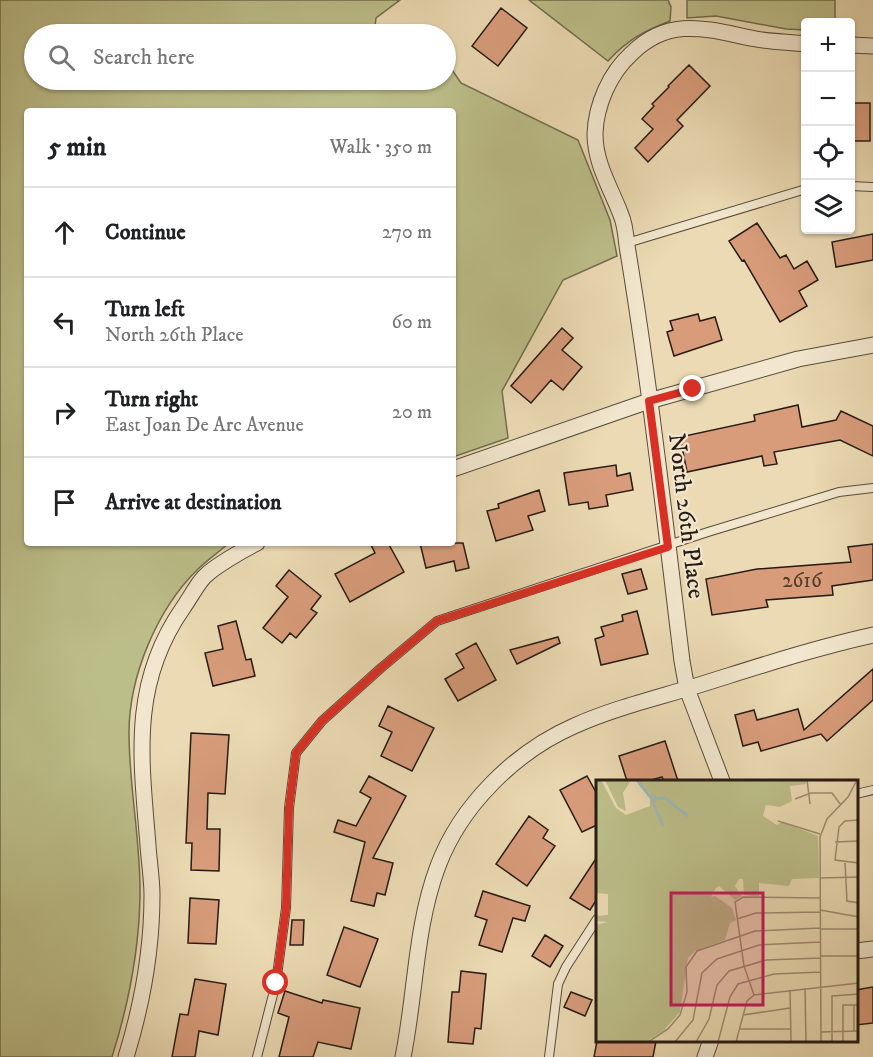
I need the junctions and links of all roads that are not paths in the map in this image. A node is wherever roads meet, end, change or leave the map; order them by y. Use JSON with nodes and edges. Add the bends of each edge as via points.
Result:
{"nodes":[{"id":1,"x":801,"y":43,"type":"edge"},
{"id":2,"x":855,"y":45,"type":"edge"},
{"id":3,"x":873,"y":46,"type":"edge"},
{"id":4,"x":855,"y":186,"type":"edge"},
{"id":5,"x":873,"y":187,"type":"edge"},
{"id":6,"x":801,"y":191,"type":"edge"},
{"id":7,"x":627,"y":243,"type":"junction"},
{"id":8,"x":873,"y":345,"type":"edge"},
{"id":9,"x":649,"y":401,"type":"junction"},
{"id":10,"x":456,"y":468,"type":"edge"},
{"id":11,"x":873,"y":488,"type":"edge"},
{"id":12,"x":250,"y":546,"type":"edge"},
{"id":13,"x":668,"y":547,"type":"junction"},
{"id":14,"x":873,"y":634,"type":"edge"},
{"id":15,"x":687,"y":689,"type":"junction"},
{"id":16,"x":722,"y":780,"type":"edge"},
{"id":17,"x":873,"y":790,"type":"edge"},
{"id":18,"x":858,"y":794,"type":"edge"},
{"id":19,"x":596,"y":921,"type":"edge"},
{"id":20,"x":873,"y":949,"type":"edge"},
{"id":21,"x":858,"y":951,"type":"edge"},
{"id":22,"x":711,"y":1042,"type":"edge"},
{"id":23,"x":126,"y":1057,"type":"edge"},
{"id":24,"x":257,"y":1057,"type":"edge"},
{"id":25,"x":403,"y":1057,"type":"edge"},
{"id":26,"x":549,"y":1057,"type":"edge"},
{"id":27,"x":705,"y":1057,"type":"edge"}],
"edges":[{"from":1,"to":7,"type":"street","name":"North 26th Place","via":[[703,27],[658,34],[633,51],[609,80],[595,134],[597,154],[622,217]]},
{"from":2,"to":3,"type":"street"},
{"from":4,"to":5,"type":"lane"},
{"from":6,"to":7,"type":"lane"},
{"from":7,"to":9,"type":"street","name":"North 26th Place"},
{"from":8,"to":9,"type":"street","via":[[798,359]]},
{"from":9,"to":10,"type":"street"},
{"from":9,"to":13,"type":"street","name":"North 26th Place"},
{"from":11,"to":13,"type":"lane","via":[[839,492]]},
{"from":12,"to":23,"type":"street","via":[[204,577],[158,652],[145,697],[141,730],[152,894],[150,935],[141,1001]]},
{"from":13,"to":15,"type":"street","name":"North 26th Place"},
{"from":13,"to":24,"type":"lane","via":[[437,621],[307,738],[296,753],[289,808],[286,908],[276,983]]},
{"from":14,"to":15,"type":"street"},
{"from":15,"to":16,"type":"street","name":"North 26th Place"},
{"from":15,"to":25,"type":"street","via":[[616,710],[548,739],[518,759],[465,817],[438,864],[422,921]]},
{"from":17,"to":18,"type":"lane"},
{"from":19,"to":26,"type":"lane","via":[[558,984]]},
{"from":20,"to":21,"type":"street"},
{"from":22,"to":27,"type":"street"}]}
